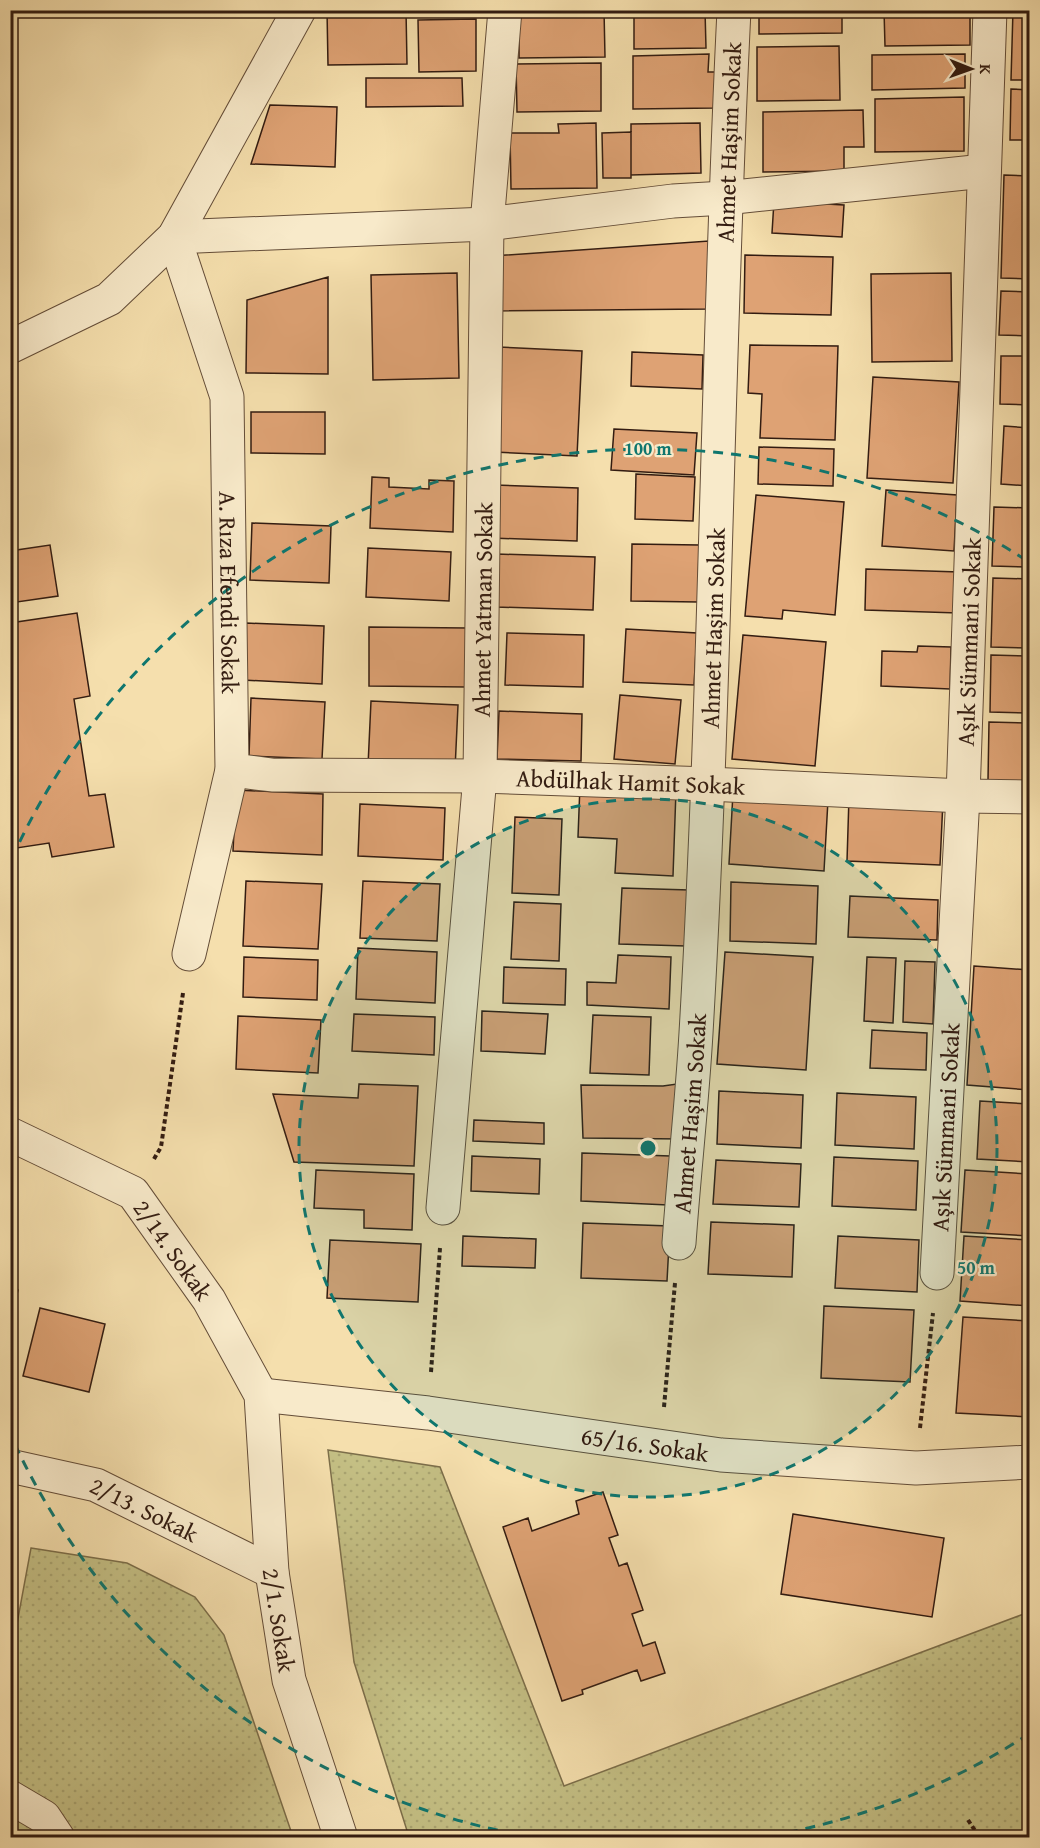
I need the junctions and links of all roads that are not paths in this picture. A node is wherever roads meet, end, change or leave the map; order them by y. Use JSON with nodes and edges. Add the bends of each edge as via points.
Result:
{"nodes":[{"id":1,"x":299,"y":10,"type":"edge"},
{"id":2,"x":505,"y":10,"type":"edge"},
{"id":3,"x":734,"y":10,"type":"edge"},
{"id":4,"x":990,"y":10,"type":"edge"},
{"id":5,"x":984,"y":171,"type":"junction"},
{"id":6,"x":725,"y":198,"type":"junction"},
{"id":7,"x":487,"y":224,"type":"junction"},
{"id":8,"x":174,"y":237,"type":"junction"},
{"id":9,"x":10,"y":347,"type":"edge"},
{"id":10,"x":232,"y":770,"type":"junction"},
{"id":11,"x":480,"y":776,"type":"junction"},
{"id":12,"x":708,"y":784,"type":"junction"},
{"id":13,"x":963,"y":796,"type":"junction"},
{"id":14,"x":1029,"y":796,"type":"edge"},
{"id":15,"x":189,"y":954,"type":"road end"},
{"id":16,"x":10,"y":1134,"type":"edge"},
{"id":17,"x":442,"y":1208,"type":"road end"},
{"id":18,"x":679,"y":1243,"type":"road end"},
{"id":19,"x":937,"y":1273,"type":"road end"},
{"id":20,"x":261,"y":1395,"type":"junction"},
{"id":21,"x":1029,"y":1462,"type":"edge"},
{"id":22,"x":10,"y":1466,"type":"edge"},
{"id":23,"x":272,"y":1572,"type":"junction"},
{"id":24,"x":10,"y":1797,"type":"edge"},
{"id":25,"x":58,"y":1838,"type":"edge"},
{"id":26,"x":341,"y":1838,"type":"edge"}],
"edges":[{"from":1,"to":8,"type":"street"},
{"from":2,"to":7,"type":"street","name":"Ahmet Yatman Sokak"},
{"from":3,"to":6,"type":"street","name":"Ahmet Haşim Sokak"},
{"from":4,"to":5,"type":"street","name":"Aşık Sümmani Sokak"},
{"from":5,"to":6,"type":"street"},
{"from":5,"to":13,"type":"street","name":"Aşık Sümmani Sokak"},
{"from":6,"to":7,"type":"street"},
{"from":6,"to":12,"type":"street","name":"Ahmet Haşim Sokak"},
{"from":7,"to":8,"type":"street"},
{"from":7,"to":11,"type":"street","name":"Ahmet Yatman Sokak"},
{"from":8,"to":9,"type":"street","via":[[109,299]]},
{"from":8,"to":10,"type":"street","name":"A. Rıza Efendi Sokak","via":[[227,397]]},
{"from":10,"to":11,"type":"street","name":"Abdülhak Hamit Sokak","via":[[273,775]]},
{"from":10,"to":15,"type":"street","name":"A. Rıza Efendi Sokak"},
{"from":11,"to":12,"type":"street","name":"Abdülhak Hamit Sokak"},
{"from":11,"to":17,"type":"street","name":"Ahmet Yatman Sokak"},
{"from":12,"to":13,"type":"street","name":"Abdülhak Hamit Sokak"},
{"from":12,"to":18,"type":"street","name":"Ahmet Haşim Sokak","via":[[696,1036]]},
{"from":13,"to":14,"type":"street","name":"Abdülhak Hamit Sokak"},
{"from":13,"to":19,"type":"street","name":"Aşık Sümmani Sokak"},
{"from":16,"to":20,"type":"street","name":"2/14. Sokak","via":[[133,1193],[209,1300]]},
{"from":20,"to":21,"type":"street","name":"65/16. Sokak","via":[[428,1413],[721,1455],[916,1468]]},
{"from":20,"to":23,"type":"street","name":"2/1. Sokak"},
{"from":22,"to":23,"type":"street","name":"2/13. Sokak","via":[[96,1485]]},
{"from":23,"to":26,"type":"street","name":"2/1. Sokak","via":[[289,1680]]},
{"from":24,"to":25,"type":"street","via":[[44,1817]]}]}
